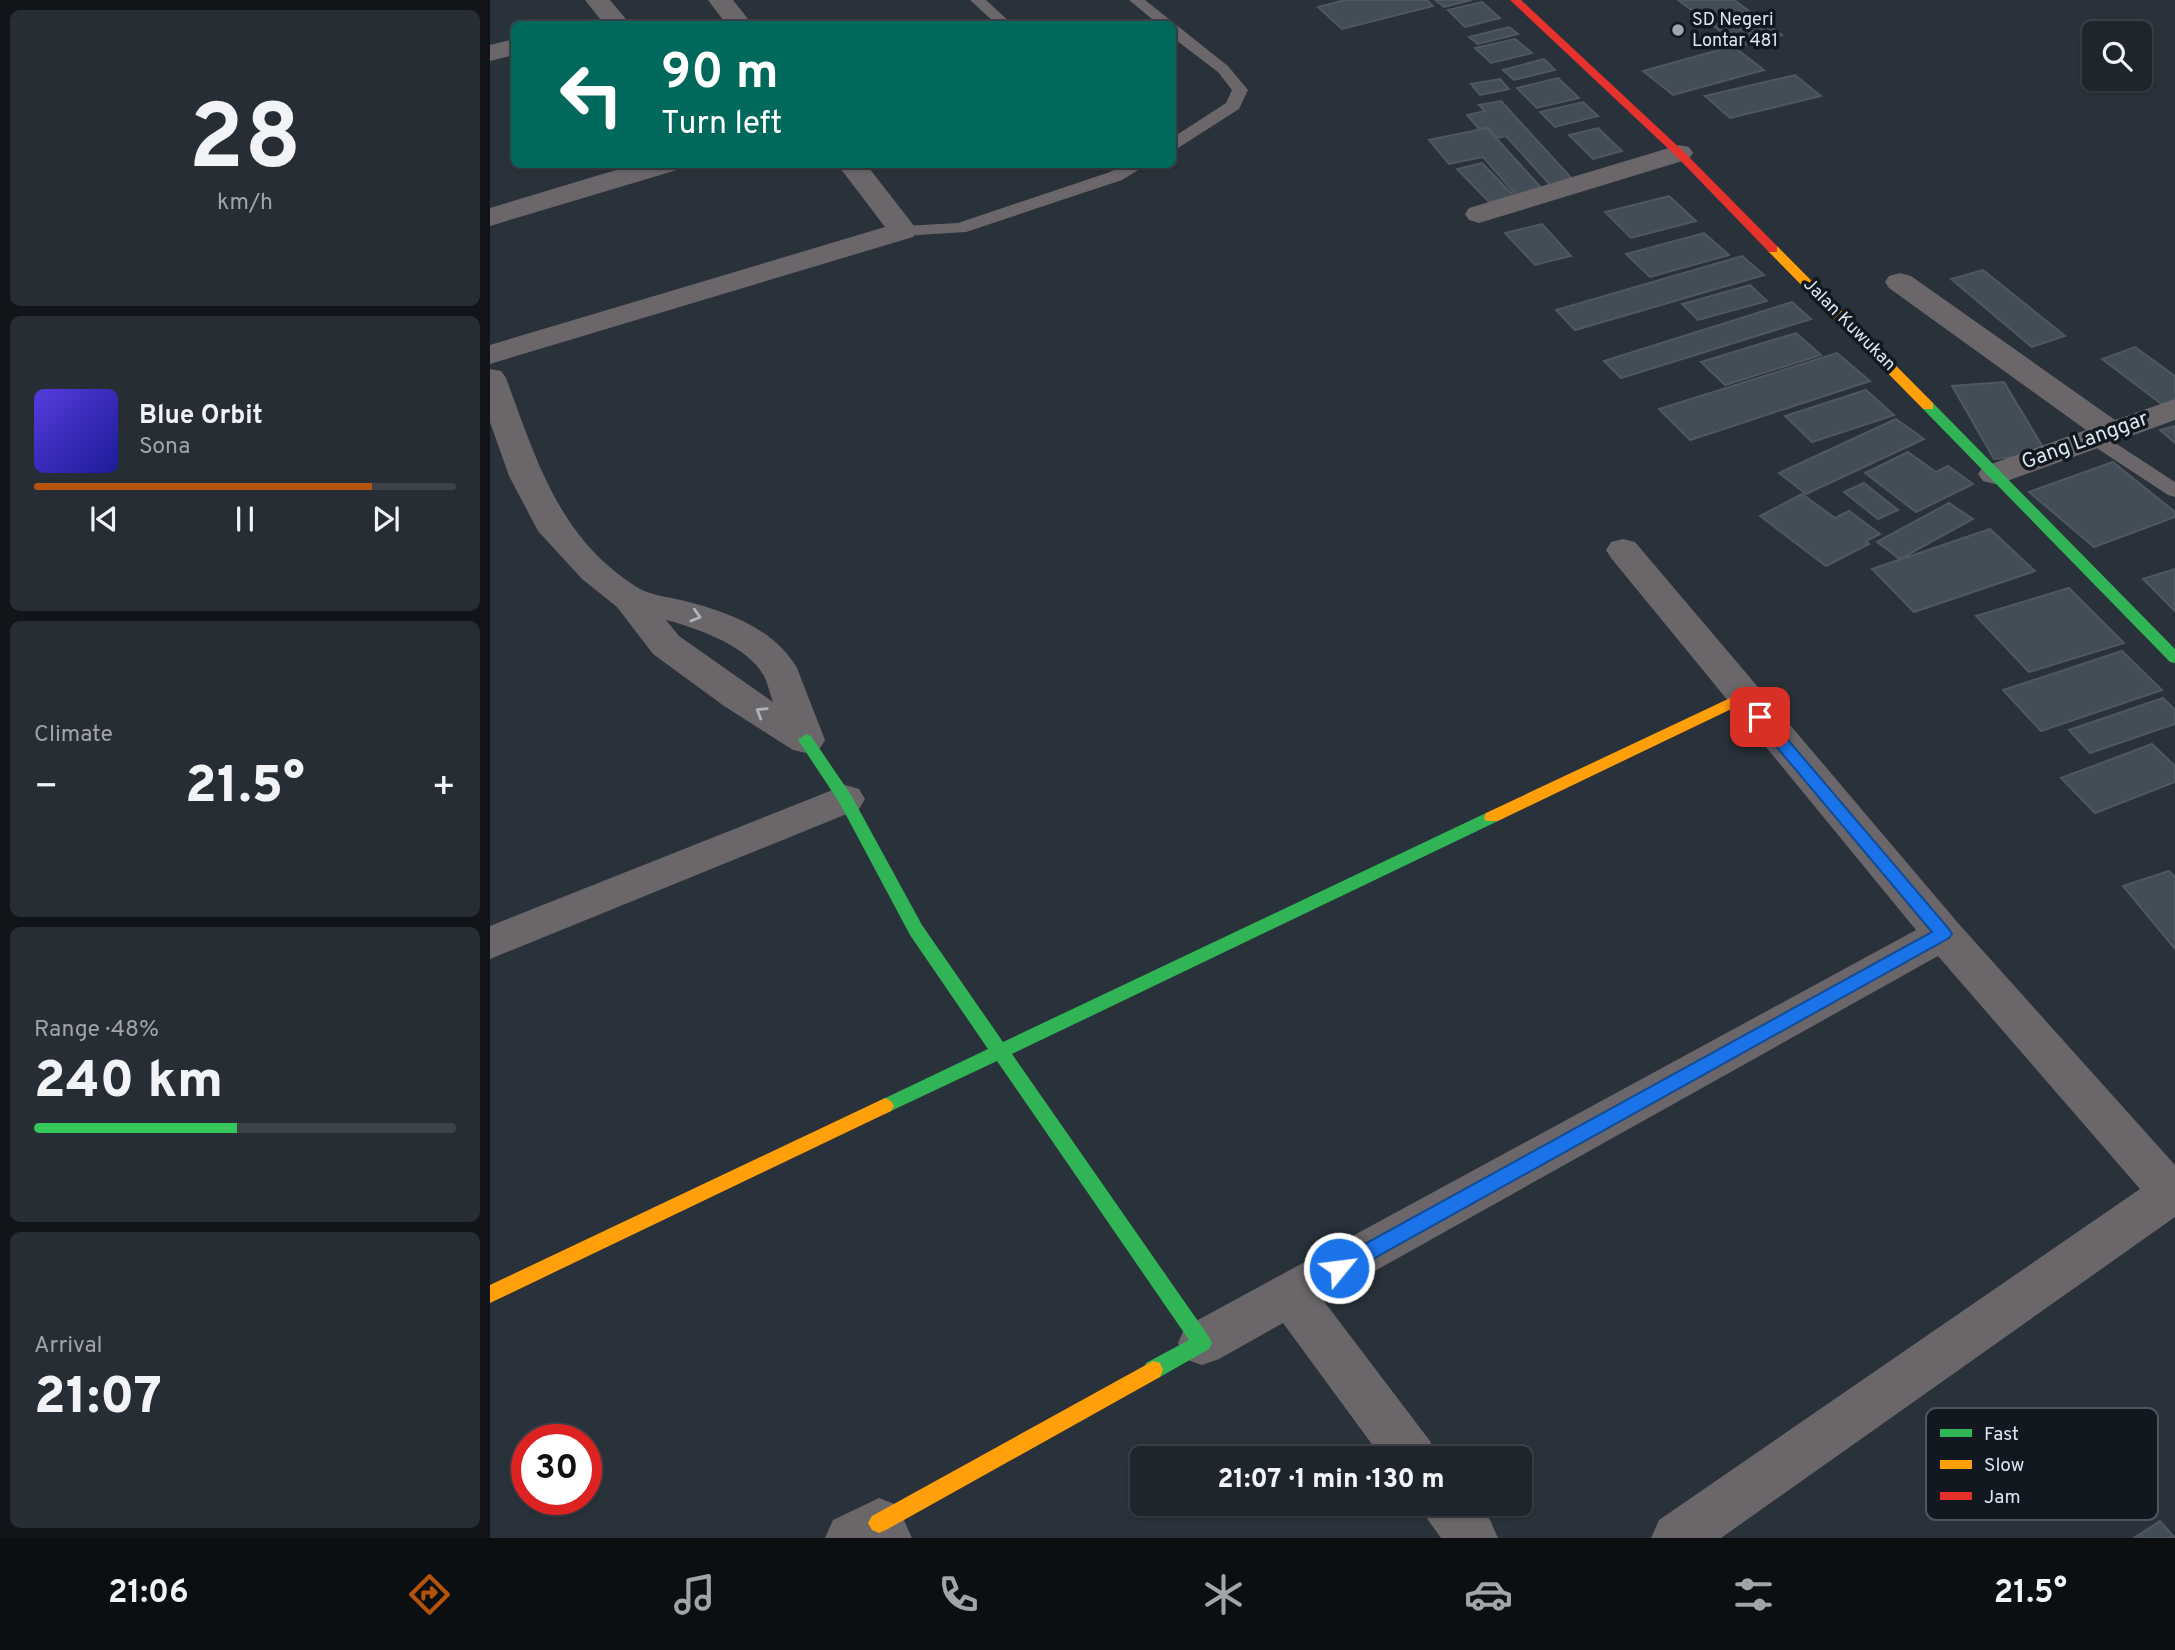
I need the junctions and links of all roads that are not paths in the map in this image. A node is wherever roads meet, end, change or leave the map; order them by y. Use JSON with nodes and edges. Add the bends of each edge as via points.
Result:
{"nodes":[{"id":1,"x":597,"y":0,"type":"edge"},
{"id":2,"x":720,"y":0,"type":"edge"},
{"id":3,"x":977,"y":0,"type":"edge"},
{"id":4,"x":1136,"y":0,"type":"edge"},
{"id":5,"x":1515,"y":0,"type":"edge"},
{"id":6,"x":609,"y":21,"type":"edge"},
{"id":7,"x":737,"y":21,"type":"edge"},
{"id":8,"x":1001,"y":21,"type":"edge"},
{"id":9,"x":1163,"y":21,"type":"edge"},
{"id":10,"x":1176,"y":32,"type":"edge"},
{"id":11,"x":511,"y":48,"type":"edge"},
{"id":12,"x":490,"y":53,"type":"edge"},
{"id":13,"x":1176,"y":142,"type":"edge"},
{"id":14,"x":1679,"y":153,"type":"junction"},
{"id":15,"x":654,"y":168,"type":"edge"},
{"id":16,"x":854,"y":168,"type":"edge"},
{"id":17,"x":1132,"y":168,"type":"edge"},
{"id":18,"x":1479,"y":214,"type":"dead end"},
{"id":19,"x":490,"y":217,"type":"edge"},
{"id":20,"x":903,"y":231,"type":"junction"},
{"id":21,"x":1900,"y":282,"type":"dead end"},
{"id":22,"x":490,"y":355,"type":"edge"},
{"id":23,"x":490,"y":378,"type":"edge"},
{"id":24,"x":2175,"y":409,"type":"edge"},
{"id":25,"x":2104,"y":436,"type":"junction"},
{"id":26,"x":1995,"y":474,"type":"junction"},
{"id":27,"x":2175,"y":491,"type":"edge"},
{"id":28,"x":1623,"y":550,"type":"dead end"},
{"id":29,"x":630,"y":599,"type":"junction"},
{"id":30,"x":2175,"y":658,"type":"edge"},
{"id":31,"x":1743,"y":697,"type":"junction"},
{"id":32,"x":806,"y":740,"type":"junction"},
{"id":33,"x":845,"y":799,"type":"junction"},
{"id":34,"x":1943,"y":934,"type":"junction"},
{"id":35,"x":490,"y":943,"type":"edge"},
{"id":36,"x":1000,"y":1050,"type":"junction"},
{"id":37,"x":2173,"y":1195,"type":"edge"},
{"id":38,"x":490,"y":1294,"type":"edge"},
{"id":39,"x":1291,"y":1295,"type":"junction"},
{"id":40,"x":1202,"y":1343,"type":"junction"},
{"id":41,"x":1403,"y":1446,"type":"edge"},
{"id":42,"x":1456,"y":1516,"type":"edge"},
{"id":43,"x":872,"y":1533,"type":"edge"},
{"id":44,"x":1472,"y":1538,"type":"edge"},
{"id":45,"x":1677,"y":1538,"type":"edge"}],
"edges":[{"from":1,"to":6,"type":"street"},
{"from":2,"to":7,"type":"street"},
{"from":3,"to":8,"type":"lane"},
{"from":4,"to":9,"type":"lane"},
{"from":5,"to":14,"type":"street","name":"Jalan Kuwukan"},
{"from":10,"to":13,"type":"lane","via":[[1223,69],[1240,90],[1233,106]]},
{"from":11,"to":12,"type":"street"},
{"from":14,"to":18,"type":"street"},
{"from":14,"to":26,"type":"street","name":"Jalan Kuwukan"},
{"from":15,"to":19,"type":"street"},
{"from":16,"to":20,"type":"street"},
{"from":17,"to":20,"type":"lane","via":[[960,228]]},
{"from":20,"to":22,"type":"street"},
{"from":21,"to":25,"type":"street"},
{"from":23,"to":29,"type":"street","via":[[526,476],[550,523],[594,571]]},
{"from":24,"to":25,"type":"street","name":"Gang Langgar"},
{"from":25,"to":26,"type":"street","name":"Gang Langgar"},
{"from":25,"to":27,"type":"lane"},
{"from":26,"to":30,"type":"street","name":"Jalan Kuwukan"},
{"from":28,"to":31,"type":"street"},
{"from":32,"to":29,"type":"street","one_way":true,"via":[[666,645]]},
{"from":29,"to":32,"type":"street","one_way":true,"via":[[705,618],[747,638],[779,668]]},
{"from":31,"to":34,"type":"street"},
{"from":31,"to":36,"type":"street"},
{"from":32,"to":33,"type":"street"},
{"from":33,"to":35,"type":"street"},
{"from":33,"to":36,"type":"street","via":[[916,930]]},
{"from":34,"to":37,"type":"street"},
{"from":34,"to":39,"type":"street"},
{"from":36,"to":38,"type":"street"},
{"from":36,"to":40,"type":"street"},
{"from":37,"to":45,"type":"street"},
{"from":39,"to":40,"type":"street"},
{"from":39,"to":41,"type":"street"},
{"from":40,"to":43,"type":"street"},
{"from":42,"to":44,"type":"street"}]}
